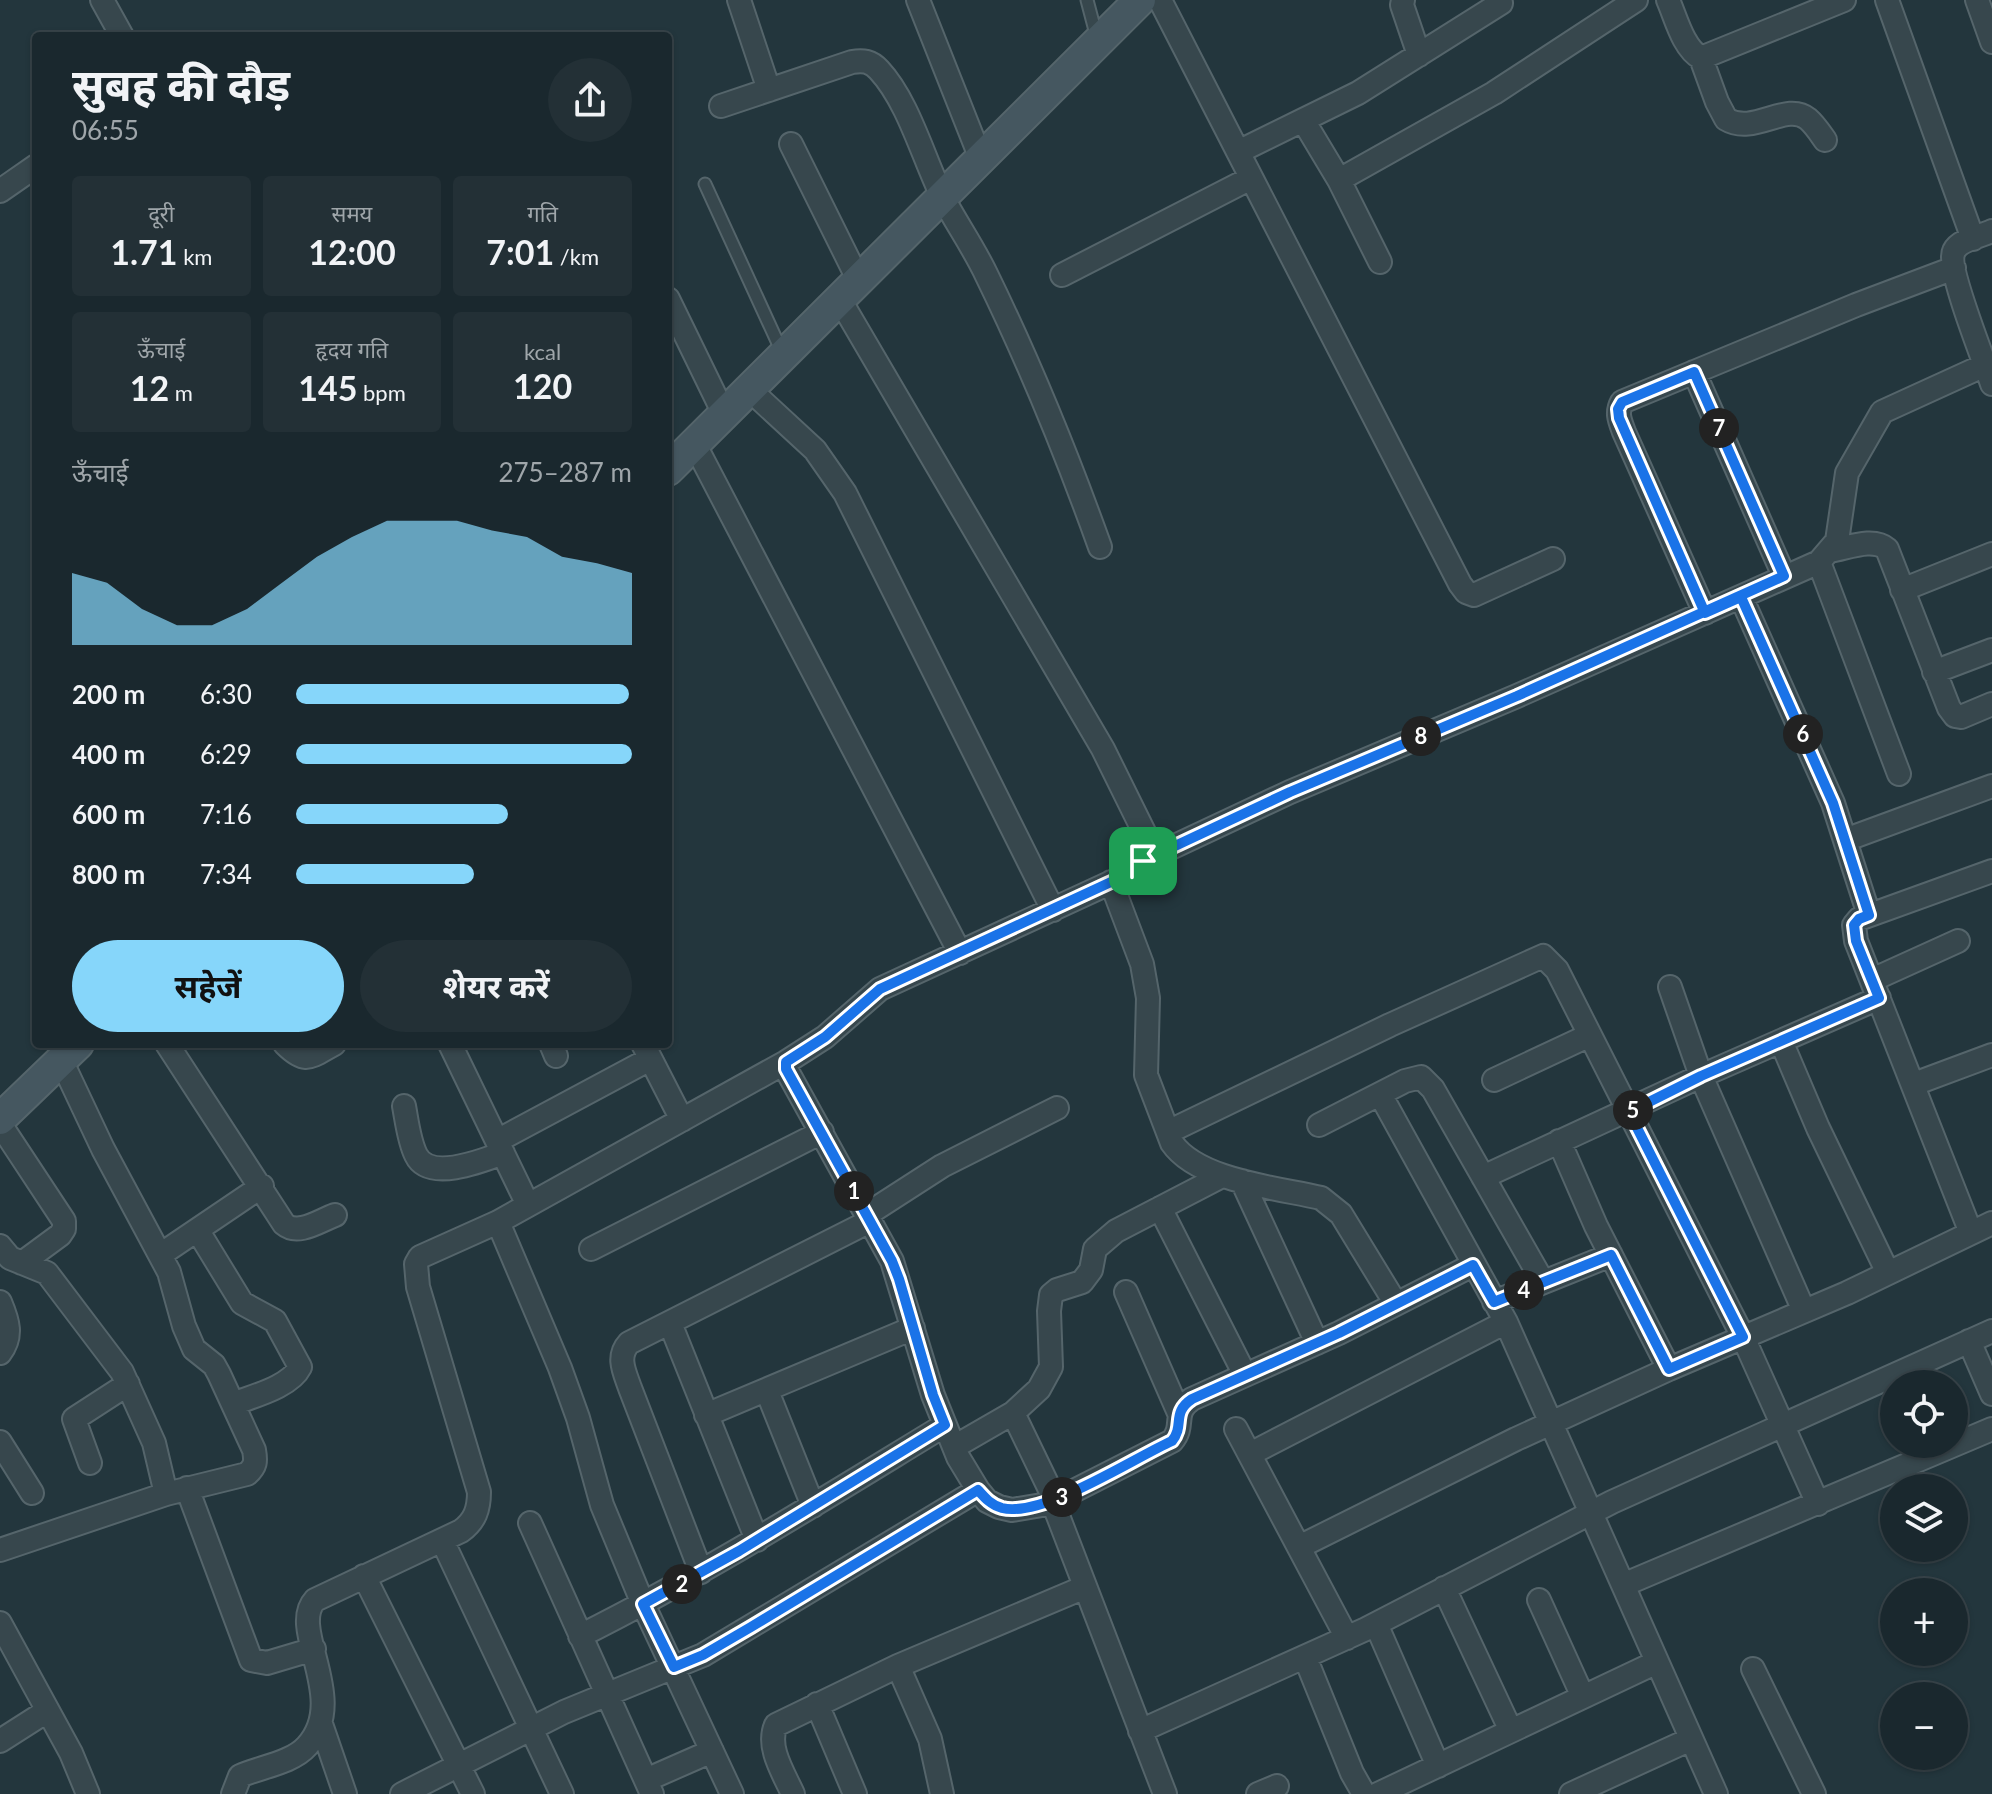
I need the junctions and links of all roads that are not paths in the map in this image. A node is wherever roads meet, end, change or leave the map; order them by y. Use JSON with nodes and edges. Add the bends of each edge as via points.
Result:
{"nodes":[{"id":1,"x":102,"y":0,"type":"edge"},
{"id":2,"x":739,"y":0,"type":"edge"},
{"id":3,"x":918,"y":0,"type":"edge"},
{"id":4,"x":1087,"y":0,"type":"edge"},
{"id":5,"x":1140,"y":0,"type":"edge"},
{"id":6,"x":1160,"y":0,"type":"edge"},
{"id":7,"x":1403,"y":0,"type":"edge"},
{"id":8,"x":1636,"y":0,"type":"edge"},
{"id":9,"x":1668,"y":0,"type":"edge"},
{"id":10,"x":1844,"y":0,"type":"edge"},
{"id":11,"x":1887,"y":0,"type":"edge"},
{"id":12,"x":1977,"y":0,"type":"edge"},
{"id":13,"x":1501,"y":3,"type":"dead end"},
{"id":14,"x":120,"y":32,"type":"edge"},
{"id":15,"x":1098,"y":42,"type":"junction"},
{"id":16,"x":1992,"y":42,"type":"edge"},
{"id":17,"x":1419,"y":55,"type":"junction"},
{"id":18,"x":1701,"y":58,"type":"junction"},
{"id":19,"x":769,"y":90,"type":"junction"},
{"id":20,"x":721,"y":106,"type":"dead end"},
{"id":21,"x":1303,"y":120,"type":"junction"},
{"id":22,"x":1825,"y":140,"type":"dead end"},
{"id":23,"x":791,"y":144,"type":"dead end"},
{"id":24,"x":1238,"y":152,"type":"junction"},
{"id":25,"x":981,"y":159,"type":"junction"},
{"id":26,"x":32,"y":169,"type":"edge"},
{"id":27,"x":1251,"y":178,"type":"junction"},
{"id":28,"x":1339,"y":180,"type":"junction"},
{"id":29,"x":705,"y":184,"type":"dead end"},
{"id":30,"x":0,"y":191,"type":"edge"},
{"id":31,"x":943,"y":197,"type":"junction"},
{"id":32,"x":1983,"y":235,"type":"edge"},
{"id":33,"x":1380,"y":262,"type":"dead end"},
{"id":34,"x":1954,"y":268,"type":"junction"},
{"id":35,"x":1062,"y":275,"type":"dead end"},
{"id":36,"x":850,"y":290,"type":"junction"},
{"id":37,"x":672,"y":307,"type":"edge"},
{"id":38,"x":784,"y":356,"type":"junction"},
{"id":39,"x":1694,"y":372,"type":"junction"},
{"id":40,"x":1989,"y":374,"type":"edge"},
{"id":41,"x":750,"y":390,"type":"junction"},
{"id":42,"x":725,"y":416,"type":"junction"},
{"id":43,"x":695,"y":445,"type":"junction"},
{"id":44,"x":672,"y":463,"type":"edge"},
{"id":45,"x":1100,"y":547,"type":"dead end"},
{"id":46,"x":1992,"y":554,"type":"edge"},
{"id":47,"x":1825,"y":556,"type":"junction"},
{"id":48,"x":1553,"y":559,"type":"dead end"},
{"id":49,"x":1784,"y":576,"type":"junction"},
{"id":50,"x":1902,"y":590,"type":"junction"},
{"id":51,"x":1741,"y":597,"type":"junction"},
{"id":52,"x":1705,"y":613,"type":"junction"},
{"id":53,"x":1992,"y":650,"type":"edge"},
{"id":54,"x":1934,"y":672,"type":"junction"},
{"id":55,"x":1992,"y":704,"type":"edge"},
{"id":56,"x":1899,"y":774,"type":"dead end"},
{"id":57,"x":1992,"y":786,"type":"edge"},
{"id":58,"x":1845,"y":840,"type":"junction"},
{"id":59,"x":1143,"y":861,"type":"junction"},
{"id":60,"x":1992,"y":871,"type":"edge"},
{"id":61,"x":1111,"y":882,"type":"junction"},
{"id":62,"x":1053,"y":910,"type":"junction"},
{"id":63,"x":1869,"y":915,"type":"junction"},
{"id":64,"x":1958,"y":941,"type":"dead end"},
{"id":65,"x":960,"y":953,"type":"junction"},
{"id":66,"x":1670,"y":987,"type":"dead end"},
{"id":67,"x":1875,"y":989,"type":"junction"},
{"id":68,"x":1590,"y":1035,"type":"junction"},
{"id":69,"x":1781,"y":1041,"type":"junction"},
{"id":70,"x":170,"y":1048,"type":"edge"},
{"id":71,"x":289,"y":1048,"type":"edge"},
{"id":72,"x":327,"y":1048,"type":"edge"},
{"id":73,"x":452,"y":1048,"type":"edge"},
{"id":74,"x":647,"y":1051,"type":"edge"},
{"id":75,"x":70,"y":1052,"type":"edge"},
{"id":76,"x":1992,"y":1055,"type":"edge"},
{"id":77,"x":786,"y":1062,"type":"junction"},
{"id":78,"x":1701,"y":1076,"type":"junction"},
{"id":79,"x":1494,"y":1080,"type":"dead end"},
{"id":80,"x":1914,"y":1084,"type":"junction"},
{"id":81,"x":1380,"y":1094,"type":"junction"},
{"id":82,"x":404,"y":1106,"type":"dead end"},
{"id":83,"x":1057,"y":1108,"type":"dead end"},
{"id":84,"x":1629,"y":1112,"type":"junction"},
{"id":85,"x":682,"y":1120,"type":"junction"},
{"id":86,"x":0,"y":1122,"type":"edge"},
{"id":87,"x":1319,"y":1125,"type":"dead end"},
{"id":88,"x":822,"y":1132,"type":"junction"},
{"id":89,"x":1168,"y":1132,"type":"junction"},
{"id":90,"x":1559,"y":1141,"type":"junction"},
{"id":91,"x":500,"y":1147,"type":"junction"},
{"id":92,"x":1483,"y":1177,"type":"junction"},
{"id":93,"x":1232,"y":1179,"type":"junction"},
{"id":94,"x":262,"y":1186,"type":"junction"},
{"id":95,"x":528,"y":1205,"type":"junction"},
{"id":96,"x":1160,"y":1208,"type":"junction"},
{"id":97,"x":335,"y":1215,"type":"dead end"},
{"id":98,"x":868,"y":1218,"type":"junction"},
{"id":99,"x":498,"y":1222,"type":"junction"},
{"id":100,"x":1992,"y":1223,"type":"edge"},
{"id":101,"x":198,"y":1231,"type":"junction"},
{"id":102,"x":1971,"y":1233,"type":"junction"},
{"id":103,"x":591,"y":1249,"type":"dead end"},
{"id":104,"x":7,"y":1255,"type":"edge"},
{"id":105,"x":160,"y":1255,"type":"junction"},
{"id":106,"x":1611,"y":1255,"type":"junction"},
{"id":107,"x":1473,"y":1265,"type":"junction"},
{"id":108,"x":1888,"y":1273,"type":"junction"},
{"id":109,"x":1543,"y":1282,"type":"junction"},
{"id":110,"x":1126,"y":1292,"type":"dead end"},
{"id":111,"x":0,"y":1302,"type":"edge"},
{"id":112,"x":1494,"y":1302,"type":"junction"},
{"id":113,"x":1396,"y":1304,"type":"junction"},
{"id":114,"x":1804,"y":1311,"type":"junction"},
{"id":115,"x":1506,"y":1322,"type":"junction"},
{"id":116,"x":670,"y":1323,"type":"junction"},
{"id":117,"x":913,"y":1328,"type":"junction"},
{"id":118,"x":1992,"y":1331,"type":"edge"},
{"id":119,"x":1743,"y":1337,"type":"junction"},
{"id":120,"x":1969,"y":1341,"type":"junction"},
{"id":121,"x":1317,"y":1343,"type":"junction"},
{"id":122,"x":0,"y":1353,"type":"edge"},
{"id":123,"x":1669,"y":1369,"type":"junction"},
{"id":124,"x":1245,"y":1375,"type":"junction"},
{"id":125,"x":128,"y":1384,"type":"junction"},
{"id":126,"x":767,"y":1391,"type":"junction"},
{"id":127,"x":1992,"y":1394,"type":"edge"},
{"id":128,"x":233,"y":1404,"type":"junction"},
{"id":129,"x":1013,"y":1413,"type":"junction"},
{"id":130,"x":1179,"y":1413,"type":"junction"},
{"id":131,"x":706,"y":1415,"type":"junction"},
{"id":132,"x":1550,"y":1423,"type":"junction"},
{"id":133,"x":945,"y":1425,"type":"junction"},
{"id":134,"x":1781,"y":1425,"type":"junction"},
{"id":135,"x":1236,"y":1429,"type":"dead end"},
{"id":136,"x":1992,"y":1429,"type":"edge"},
{"id":137,"x":0,"y":1442,"type":"edge"},
{"id":138,"x":954,"y":1447,"type":"junction"},
{"id":139,"x":1250,"y":1454,"type":"junction"},
{"id":140,"x":90,"y":1463,"type":"dead end"},
{"id":141,"x":978,"y":1490,"type":"junction"},
{"id":142,"x":177,"y":1491,"type":"junction"},
{"id":143,"x":32,"y":1493,"type":"dead end"},
{"id":144,"x":1052,"y":1502,"type":"junction"},
{"id":145,"x":1818,"y":1504,"type":"junction"},
{"id":146,"x":813,"y":1506,"type":"junction"},
{"id":147,"x":1591,"y":1512,"type":"junction"},
{"id":148,"x":530,"y":1523,"type":"dead end"},
{"id":149,"x":442,"y":1540,"type":"junction"},
{"id":150,"x":757,"y":1540,"type":"junction"},
{"id":151,"x":1299,"y":1547,"type":"junction"},
{"id":152,"x":0,"y":1550,"type":"edge"},
{"id":153,"x":701,"y":1572,"type":"junction"},
{"id":154,"x":364,"y":1576,"type":"junction"},
{"id":155,"x":1623,"y":1585,"type":"junction"},
{"id":156,"x":1085,"y":1587,"type":"junction"},
{"id":157,"x":1444,"y":1588,"type":"junction"},
{"id":158,"x":1539,"y":1600,"type":"dead end"},
{"id":159,"x":643,"y":1604,"type":"junction"},
{"id":160,"x":0,"y":1623,"type":"edge"},
{"id":161,"x":1376,"y":1624,"type":"junction"},
{"id":162,"x":580,"y":1636,"type":"junction"},
{"id":163,"x":1347,"y":1638,"type":"junction"},
{"id":164,"x":314,"y":1649,"type":"junction"},
{"id":165,"x":1305,"y":1657,"type":"junction"},
{"id":166,"x":1657,"y":1662,"type":"junction"},
{"id":167,"x":898,"y":1666,"type":"junction"},
{"id":168,"x":674,"y":1667,"type":"junction"},
{"id":169,"x":1753,"y":1669,"type":"dead end"},
{"id":170,"x":608,"y":1695,"type":"junction"},
{"id":171,"x":1583,"y":1697,"type":"junction"},
{"id":172,"x":817,"y":1704,"type":"junction"},
{"id":173,"x":47,"y":1711,"type":"junction"},
{"id":174,"x":321,"y":1724,"type":"junction"},
{"id":175,"x":530,"y":1728,"type":"junction"},
{"id":176,"x":1140,"y":1731,"type":"junction"},
{"id":177,"x":1511,"y":1731,"type":"junction"},
{"id":178,"x":1691,"y":1739,"type":"junction"},
{"id":179,"x":0,"y":1741,"type":"edge"},
{"id":180,"x":712,"y":1751,"type":"junction"},
{"id":181,"x":458,"y":1765,"type":"junction"},
{"id":182,"x":1438,"y":1766,"type":"junction"},
{"id":183,"x":1614,"y":1785,"type":"edge"},
{"id":184,"x":649,"y":1787,"type":"edge"},
{"id":185,"x":88,"y":1794,"type":"edge"},
{"id":186,"x":233,"y":1794,"type":"edge"},
{"id":187,"x":345,"y":1794,"type":"edge"},
{"id":188,"x":402,"y":1794,"type":"edge"},
{"id":189,"x":473,"y":1794,"type":"edge"},
{"id":190,"x":562,"y":1794,"type":"edge"},
{"id":191,"x":732,"y":1794,"type":"edge"},
{"id":192,"x":793,"y":1794,"type":"edge"},
{"id":193,"x":855,"y":1794,"type":"edge"},
{"id":194,"x":942,"y":1794,"type":"edge"},
{"id":195,"x":1165,"y":1794,"type":"edge"},
{"id":196,"x":1364,"y":1794,"type":"edge"},
{"id":197,"x":1378,"y":1794,"type":"edge"},
{"id":198,"x":1571,"y":1794,"type":"edge"},
{"id":199,"x":1716,"y":1794,"type":"edge"},
{"id":200,"x":1814,"y":1794,"type":"edge"}],
"edges":[{"from":1,"to":14,"type":"street"},
{"from":2,"to":19,"type":"street"},
{"from":3,"to":25,"type":"street"},
{"from":4,"to":15,"type":"lane"},
{"from":5,"to":15,"type":"street"},
{"from":6,"to":24,"type":"street"},
{"from":7,"to":17,"type":"street"},
{"from":8,"to":28,"type":"street","via":[[1494,93]]},
{"from":9,"to":18,"type":"street","via":[[1687,43]]},
{"from":10,"to":18,"type":"street"},
{"from":11,"to":32,"type":"street"},
{"from":12,"to":16,"type":"street"},
{"from":13,"to":17,"type":"street"},
{"from":15,"to":25,"type":"street"},
{"from":17,"to":21,"type":"street"},
{"from":18,"to":22,"type":"street","via":[[1726,119],[1743,125],[1800,115]]},
{"from":19,"to":20,"type":"street"},
{"from":19,"to":31,"type":"street","via":[[852,62],[870,62],[902,107]]},
{"from":21,"to":24,"type":"street"},
{"from":21,"to":28,"type":"street"},
{"from":23,"to":36,"type":"street"},
{"from":24,"to":27,"type":"street"},
{"from":25,"to":31,"type":"street"},
{"from":26,"to":30,"type":"street"},
{"from":27,"to":35,"type":"street"},
{"from":27,"to":48,"type":"street","via":[[1466,592],[1474,595]]},
{"from":28,"to":33,"type":"street"},
{"from":29,"to":38,"type":"lane"},
{"from":31,"to":36,"type":"street"},
{"from":31,"to":45,"type":"street","via":[[1018,340]]},
{"from":32,"to":34,"type":"street","via":[[1953,253]]},
{"from":34,"to":39,"type":"street"},
{"from":34,"to":40,"type":"street"},
{"from":36,"to":38,"type":"street"},
{"from":36,"to":59,"type":"street","via":[[1103,749],[1147,838]]},
{"from":37,"to":42,"type":"street"},
{"from":38,"to":41,"type":"street"},
{"from":39,"to":49,"type":"street"},
{"from":39,"to":52,"type":"street","via":[[1629,398],[1618,409]]},
{"from":40,"to":47,"type":"street","via":[[1882,412],[1847,473],[1839,532]]},
{"from":41,"to":42,"type":"street"},
{"from":41,"to":62,"type":"street","via":[[815,450],[845,493]]},
{"from":42,"to":43,"type":"street"},
{"from":43,"to":44,"type":"street"},
{"from":43,"to":65,"type":"street"},
{"from":46,"to":50,"type":"street"},
{"from":47,"to":49,"type":"street"},
{"from":47,"to":50,"type":"street","via":[[1881,544]]},
{"from":47,"to":56,"type":"street"},
{"from":49,"to":51,"type":"street"},
{"from":50,"to":54,"type":"street"},
{"from":51,"to":52,"type":"street"},
{"from":51,"to":58,"type":"street"},
{"from":52,"to":59,"type":"street"},
{"from":53,"to":54,"type":"street"},
{"from":54,"to":55,"type":"street","via":[[1955,716]]},
{"from":57,"to":58,"type":"street"},
{"from":58,"to":63,"type":"street"},
{"from":59,"to":61,"type":"street"},
{"from":60,"to":63,"type":"street"},
{"from":61,"to":62,"type":"street"},
{"from":61,"to":89,"type":"street","via":[[1142,964],[1148,998],[1146,1075]]},
{"from":62,"to":65,"type":"street"},
{"from":63,"to":67,"type":"street","via":[[1854,925],[1854,933]]},
{"from":64,"to":67,"type":"street"},
{"from":65,"to":77,"type":"street","via":[[880,989],[825,1037]]},
{"from":66,"to":78,"type":"street"},
{"from":67,"to":69,"type":"street"},
{"from":67,"to":80,"type":"street"},
{"from":68,"to":79,"type":"street"},
{"from":68,"to":84,"type":"street"},
{"from":68,"to":89,"type":"street","via":[[1557,970],[1543,956]]},
{"from":69,"to":78,"type":"street"},
{"from":69,"to":108,"type":"street"},
{"from":70,"to":94,"type":"street"},
{"from":71,"to":72,"type":"street","via":[[306,1059]]},
{"from":73,"to":91,"type":"street"},
{"from":74,"to":85,"type":"street"},
{"from":74,"to":91,"type":"street"},
{"from":75,"to":86,"type":"street"},
{"from":75,"to":105,"type":"street","via":[[103,1149]]},
{"from":76,"to":80,"type":"street"},
{"from":77,"to":85,"type":"street"},
{"from":77,"to":88,"type":"street"},
{"from":78,"to":84,"type":"street"},
{"from":78,"to":114,"type":"street"},
{"from":80,"to":102,"type":"street"},
{"from":81,"to":87,"type":"street"},
{"from":81,"to":92,"type":"street","via":[[1421,1077]]},
{"from":81,"to":107,"type":"street"},
{"from":82,"to":91,"type":"street","via":[[417,1157],[427,1167],[481,1161]]},
{"from":83,"to":98,"type":"street","via":[[942,1166]]},
{"from":84,"to":90,"type":"street"},
{"from":84,"to":119,"type":"street"},
{"from":85,"to":95,"type":"street"},
{"from":86,"to":104,"type":"street","via":[[64,1221],[60,1235]]},
{"from":88,"to":98,"type":"street"},
{"from":88,"to":103,"type":"street"},
{"from":89,"to":93,"type":"street","via":[[1179,1153]]},
{"from":90,"to":92,"type":"street"},
{"from":90,"to":106,"type":"street"},
{"from":91,"to":95,"type":"street"},
{"from":92,"to":109,"type":"street"},
{"from":93,"to":96,"type":"street"},
{"from":93,"to":113,"type":"street","via":[[1330,1203]]},
{"from":93,"to":121,"type":"street"},
{"from":94,"to":97,"type":"street","via":[[291,1230]]},
{"from":94,"to":101,"type":"street"},
{"from":95,"to":99,"type":"street"},
{"from":96,"to":124,"type":"street"},
{"from":96,"to":129,"type":"street","via":[[1101,1242],[1087,1277],[1051,1295],[1051,1367],[1039,1389]]},
{"from":98,"to":116,"type":"street"},
{"from":98,"to":117,"type":"street","via":[[899,1279]]},
{"from":99,"to":149,"type":"street","via":[[420,1257],[416,1264],[418,1287],[479,1492],[474,1520]]},
{"from":99,"to":159,"type":"street","via":[[560,1368],[602,1505]]},
{"from":100,"to":102,"type":"street"},
{"from":101,"to":105,"type":"street"},
{"from":101,"to":128,"type":"street","via":[[242,1303],[279,1327],[300,1367],[287,1381]]},
{"from":102,"to":108,"type":"street"},
{"from":104,"to":125,"type":"street","via":[[47,1273]]},
{"from":105,"to":128,"type":"street","via":[[176,1289],[188,1338],[214,1365]]},
{"from":106,"to":109,"type":"street"},
{"from":106,"to":123,"type":"street"},
{"from":107,"to":112,"type":"street"},
{"from":107,"to":113,"type":"street"},
{"from":108,"to":114,"type":"street"},
{"from":109,"to":112,"type":"street"},
{"from":110,"to":130,"type":"street"},
{"from":111,"to":122,"type":"street","via":[[9,1338]]},
{"from":112,"to":115,"type":"street"},
{"from":113,"to":121,"type":"street"},
{"from":114,"to":119,"type":"street"},
{"from":115,"to":132,"type":"street"},
{"from":115,"to":139,"type":"street"},
{"from":116,"to":131,"type":"street"},
{"from":116,"to":153,"type":"street","via":[[629,1343],[623,1365]]},
{"from":117,"to":126,"type":"street"},
{"from":117,"to":133,"type":"street"},
{"from":118,"to":120,"type":"street"},
{"from":119,"to":123,"type":"street"},
{"from":119,"to":134,"type":"street"},
{"from":120,"to":127,"type":"street"},
{"from":120,"to":134,"type":"street"},
{"from":121,"to":124,"type":"street"},
{"from":123,"to":132,"type":"street"},
{"from":124,"to":130,"type":"street","via":[[1192,1399]]},
{"from":125,"to":140,"type":"street","via":[[74,1419]]},
{"from":125,"to":142,"type":"street"},
{"from":126,"to":131,"type":"street"},
{"from":126,"to":146,"type":"street"},
{"from":128,"to":142,"type":"street","via":[[254,1450],[254,1468]]},
{"from":129,"to":138,"type":"street"},
{"from":129,"to":144,"type":"street"},
{"from":130,"to":144,"type":"street","via":[[1172,1441]]},
{"from":131,"to":150,"type":"street"},
{"from":132,"to":147,"type":"street"},
{"from":132,"to":151,"type":"street"},
{"from":133,"to":138,"type":"street"},
{"from":133,"to":146,"type":"street"},
{"from":134,"to":145,"type":"street"},
{"from":134,"to":147,"type":"street"},
{"from":135,"to":139,"type":"street"},
{"from":136,"to":145,"type":"street"},
{"from":137,"to":143,"type":"street"},
{"from":138,"to":141,"type":"street"},
{"from":139,"to":151,"type":"street"},
{"from":141,"to":144,"type":"street","via":[[987,1501],[1012,1510]]},
{"from":141,"to":168,"type":"street","via":[[703,1655]]},
{"from":142,"to":152,"type":"street"},
{"from":142,"to":164,"type":"street","via":[[251,1660],[267,1663]]},
{"from":144,"to":156,"type":"street"},
{"from":145,"to":155,"type":"street"},
{"from":146,"to":150,"type":"street"},
{"from":147,"to":155,"type":"street"},
{"from":147,"to":157,"type":"street"},
{"from":148,"to":162,"type":"street"},
{"from":149,"to":154,"type":"street"},
{"from":149,"to":175,"type":"street"},
{"from":150,"to":153,"type":"street"},
{"from":151,"to":163,"type":"street"},
{"from":153,"to":159,"type":"street"},
{"from":154,"to":164,"type":"street","via":[[310,1604]]},
{"from":154,"to":181,"type":"street"},
{"from":155,"to":166,"type":"street"},
{"from":156,"to":167,"type":"street"},
{"from":156,"to":176,"type":"street"},
{"from":157,"to":161,"type":"street"},
{"from":157,"to":177,"type":"street"},
{"from":158,"to":171,"type":"street"},
{"from":159,"to":162,"type":"street"},
{"from":159,"to":168,"type":"street"},
{"from":160,"to":173,"type":"street"},
{"from":161,"to":163,"type":"street"},
{"from":161,"to":182,"type":"street"},
{"from":162,"to":170,"type":"street"},
{"from":163,"to":165,"type":"street"},
{"from":164,"to":174,"type":"street","via":[[325,1704]]},
{"from":165,"to":176,"type":"street"},
{"from":165,"to":196,"type":"street"},
{"from":166,"to":171,"type":"street"},
{"from":166,"to":178,"type":"street"},
{"from":167,"to":172,"type":"street"},
{"from":167,"to":194,"type":"street","via":[[930,1739]]},
{"from":168,"to":170,"type":"street"},
{"from":168,"to":180,"type":"street"},
{"from":169,"to":200,"type":"street"},
{"from":170,"to":175,"type":"street"},
{"from":170,"to":184,"type":"street"},
{"from":171,"to":177,"type":"street"},
{"from":172,"to":192,"type":"street","via":[[776,1725],[772,1733]]},
{"from":172,"to":193,"type":"street"},
{"from":173,"to":179,"type":"street"},
{"from":173,"to":185,"type":"street"},
{"from":174,"to":186,"type":"street","via":[[296,1755],[240,1776]]},
{"from":174,"to":187,"type":"street"},
{"from":175,"to":181,"type":"street"},
{"from":175,"to":190,"type":"street"},
{"from":176,"to":195,"type":"street"},
{"from":177,"to":182,"type":"street"},
{"from":178,"to":183,"type":"street"},
{"from":178,"to":199,"type":"street"},
{"from":180,"to":184,"type":"street"},
{"from":180,"to":191,"type":"street"},
{"from":181,"to":188,"type":"street"},
{"from":181,"to":189,"type":"street"},
{"from":182,"to":197,"type":"street"},
{"from":183,"to":198,"type":"street"}]}
